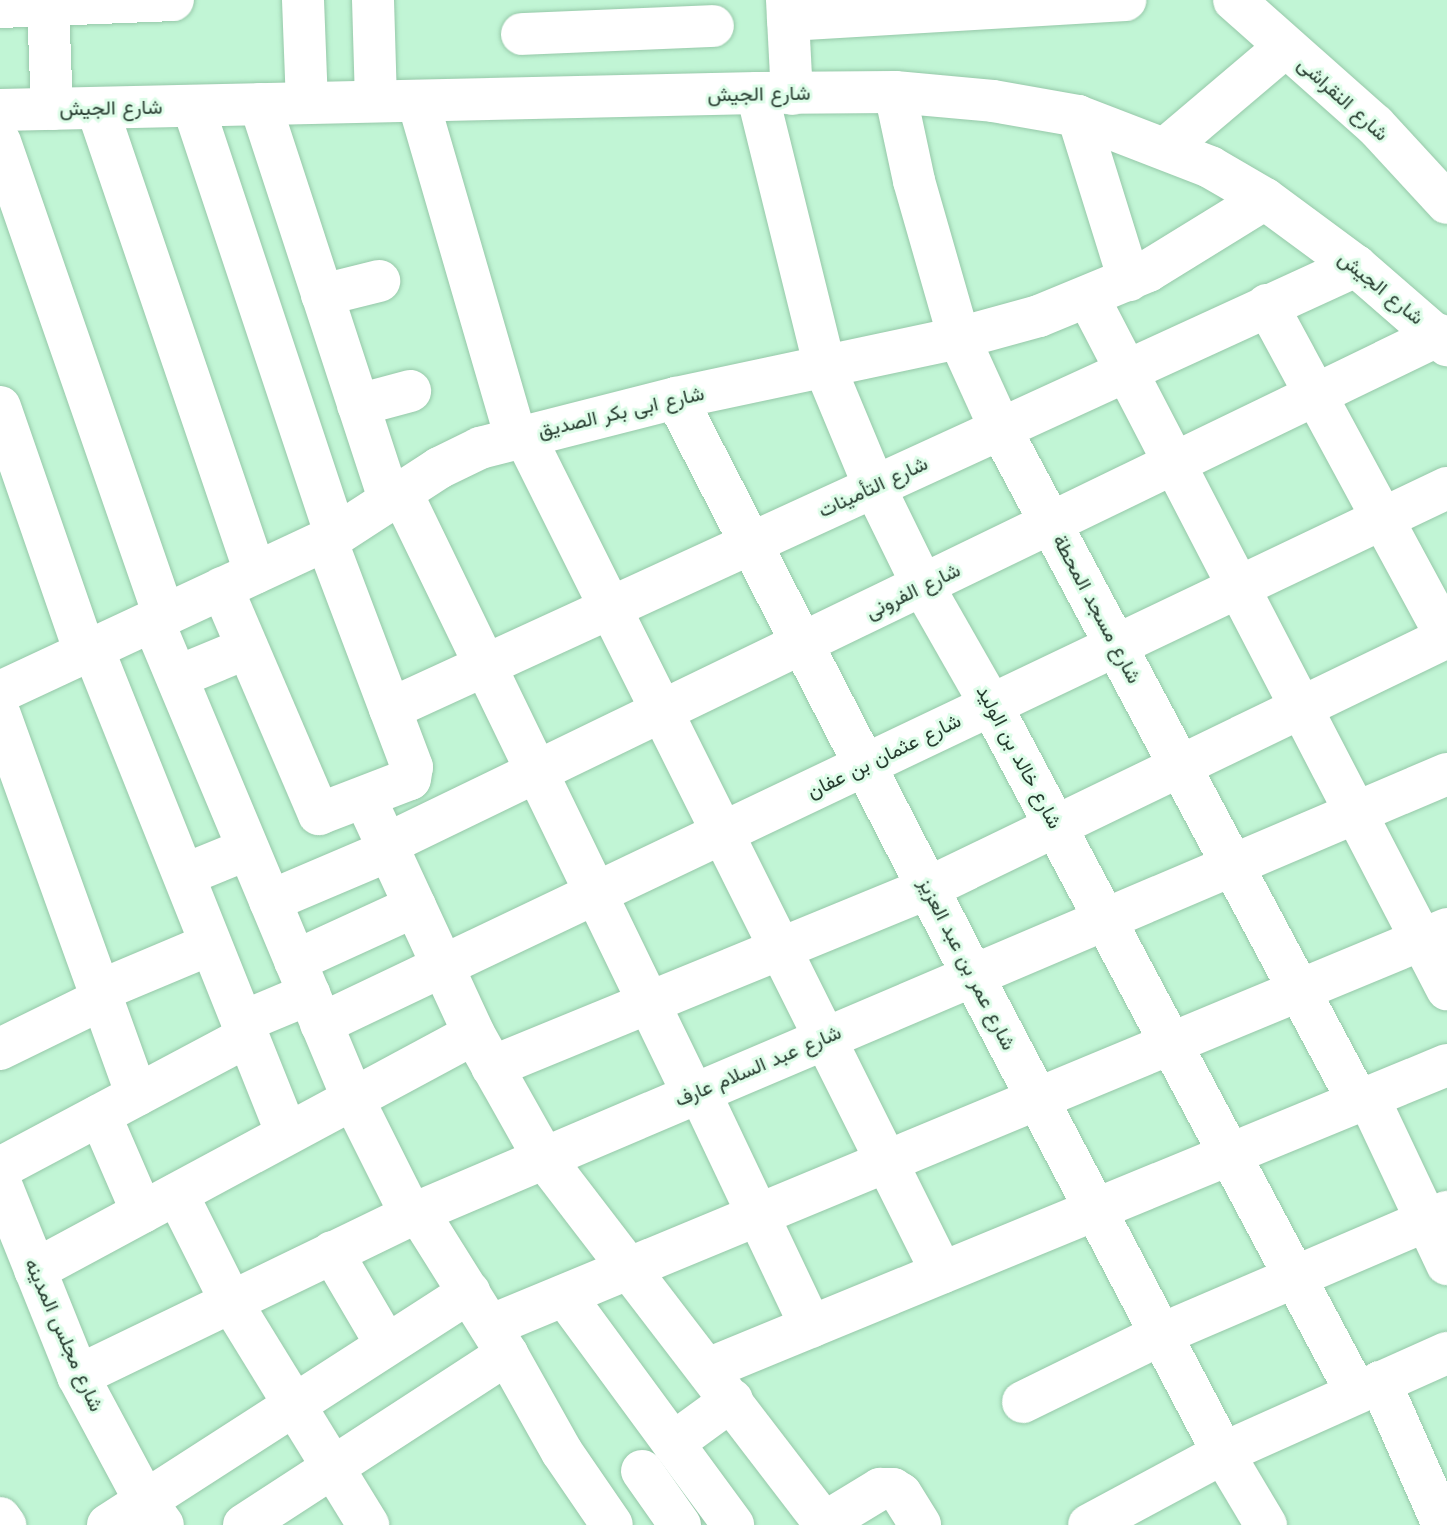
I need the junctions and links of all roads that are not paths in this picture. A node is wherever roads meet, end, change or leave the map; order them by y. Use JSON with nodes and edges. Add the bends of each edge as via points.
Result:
{"nodes":[{"id":1,"x":173,"y":0,"type":"edge"},
{"id":2,"x":303,"y":0,"type":"edge"},
{"id":3,"x":373,"y":0,"type":"edge"},
{"id":4,"x":1125,"y":0,"type":"edge"},
{"id":5,"x":1234,"y":0,"type":"edge"},
{"id":6,"x":48,"y":5,"type":"junction"},
{"id":7,"x":0,"y":7,"type":"edge"},
{"id":8,"x":787,"y":10,"type":"edge"},
{"id":9,"x":712,"y":13,"type":"edge"},
{"id":10,"x":522,"y":34,"type":"dead end"},
{"id":11,"x":1285,"y":47,"type":"junction"},
{"id":12,"x":895,"y":92,"type":"junction"},
{"id":13,"x":774,"y":93,"type":"junction"},
{"id":14,"x":716,"y":94,"type":"junction"},
{"id":15,"x":376,"y":101,"type":"junction"},
{"id":16,"x":418,"y":101,"type":"junction"},
{"id":17,"x":307,"y":103,"type":"junction"},
{"id":18,"x":260,"y":104,"type":"junction"},
{"id":19,"x":193,"y":106,"type":"junction"},
{"id":20,"x":97,"y":108,"type":"junction"},
{"id":21,"x":52,"y":109,"type":"junction"},
{"id":22,"x":0,"y":110,"type":"edge"},
{"id":23,"x":1078,"y":116,"type":"junction"},
{"id":24,"x":0,"y":142,"type":"edge"},
{"id":25,"x":1166,"y":148,"type":"junction"},
{"id":26,"x":1265,"y":199,"type":"junction"},
{"id":27,"x":1447,"y":203,"type":"edge"},
{"id":28,"x":1356,"y":266,"type":"junction"},
{"id":29,"x":1129,"y":280,"type":"junction"},
{"id":30,"x":379,"y":281,"type":"dead end"},
{"id":31,"x":322,"y":295,"type":"junction"},
{"id":32,"x":1088,"y":297,"type":"junction"},
{"id":33,"x":1267,"y":305,"type":"junction"},
{"id":34,"x":1440,"y":328,"type":"edge"},
{"id":35,"x":959,"y":338,"type":"junction"},
{"id":36,"x":825,"y":368,"type":"junction"},
{"id":37,"x":1127,"y":370,"type":"junction"},
{"id":38,"x":410,"y":391,"type":"dead end"},
{"id":39,"x":1316,"y":396,"type":"junction"},
{"id":40,"x":676,"y":398,"type":"junction"},
{"id":41,"x":358,"y":405,"type":"junction"},
{"id":42,"x":0,"y":407,"type":"edge"},
{"id":43,"x":1000,"y":428,"type":"junction"},
{"id":44,"x":520,"y":436,"type":"junction"},
{"id":45,"x":1175,"y":464,"type":"junction"},
{"id":46,"x":874,"y":486,"type":"junction"},
{"id":47,"x":1447,"y":488,"type":"edge"},
{"id":48,"x":396,"y":498,"type":"junction"},
{"id":49,"x":1383,"y":519,"type":"junction"},
{"id":50,"x":1051,"y":523,"type":"junction"},
{"id":51,"x":331,"y":538,"type":"junction"},
{"id":52,"x":750,"y":543,"type":"junction"},
{"id":53,"x":238,"y":581,"type":"junction"},
{"id":54,"x":923,"y":586,"type":"junction"},
{"id":55,"x":1238,"y":587,"type":"junction"},
{"id":56,"x":610,"y":607,"type":"junction"},
{"id":57,"x":159,"y":618,"type":"junction"},
{"id":58,"x":1447,"y":638,"type":"edge"},
{"id":59,"x":802,"y":644,"type":"junction"},
{"id":60,"x":1116,"y":646,"type":"junction"},
{"id":61,"x":247,"y":648,"type":"junction"},
{"id":62,"x":89,"y":651,"type":"junction"},
{"id":63,"x":485,"y":665,"type":"junction"},
{"id":64,"x":177,"y":677,"type":"junction"},
{"id":65,"x":0,"y":692,"type":"edge"},
{"id":66,"x":991,"y":705,"type":"junction"},
{"id":67,"x":1300,"y":708,"type":"junction"},
{"id":68,"x":390,"y":709,"type":"junction"},
{"id":69,"x":662,"y":712,"type":"junction"},
{"id":70,"x":0,"y":715,"type":"edge"},
{"id":71,"x":864,"y":765,"type":"junction"},
{"id":72,"x":1180,"y":766,"type":"junction"},
{"id":73,"x":537,"y":772,"type":"junction"},
{"id":74,"x":1447,"y":774,"type":"edge"},
{"id":75,"x":365,"y":798,"type":"junction"},
{"id":76,"x":1354,"y":813,"type":"junction"},
{"id":77,"x":1056,"y":826,"type":"junction"},
{"id":78,"x":723,"y":833,"type":"junction"},
{"id":79,"x":388,"y":847,"type":"junction"},
{"id":80,"x":248,"y":849,"type":"junction"},
{"id":81,"x":1233,"y":864,"type":"junction"},
{"id":82,"x":184,"y":875,"type":"junction"},
{"id":83,"x":928,"y":888,"type":"junction"},
{"id":84,"x":596,"y":893,"type":"junction"},
{"id":85,"x":270,"y":901,"type":"junction"},
{"id":86,"x":415,"y":906,"type":"junction"},
{"id":87,"x":1106,"y":919,"type":"junction"},
{"id":88,"x":1434,"y":934,"type":"edge"},
{"id":89,"x":211,"y":944,"type":"junction"},
{"id":90,"x":780,"y":949,"type":"junction"},
{"id":91,"x":442,"y":966,"type":"junction"},
{"id":92,"x":973,"y":976,"type":"junction"},
{"id":93,"x":1447,"y":989,"type":"edge"},
{"id":94,"x":1300,"y":990,"type":"junction"},
{"id":95,"x":309,"y":993,"type":"junction"},
{"id":96,"x":101,"y":995,"type":"junction"},
{"id":97,"x":648,"y":1003,"type":"junction"},
{"id":98,"x":245,"y":1029,"type":"junction"},
{"id":99,"x":825,"y":1037,"type":"junction"},
{"id":100,"x":1172,"y":1043,"type":"junction"},
{"id":101,"x":0,"y":1049,"type":"edge"},
{"id":102,"x":483,"y":1050,"type":"junction"},
{"id":103,"x":1447,"y":1065,"type":"edge"},
{"id":104,"x":696,"y":1093,"type":"junction"},
{"id":105,"x":137,"y":1095,"type":"junction"},
{"id":106,"x":353,"y":1099,"type":"junction"},
{"id":107,"x":1038,"y":1099,"type":"junction"},
{"id":108,"x":1363,"y":1099,"type":"junction"},
{"id":109,"x":100,"y":1115,"type":"junction"},
{"id":110,"x":287,"y":1134,"type":"junction"},
{"id":111,"x":1231,"y":1154,"type":"junction"},
{"id":112,"x":544,"y":1158,"type":"junction"},
{"id":113,"x":886,"y":1162,"type":"junction"},
{"id":114,"x":0,"y":1168,"type":"edge"},
{"id":115,"x":0,"y":1182,"type":"edge"},
{"id":116,"x":159,"y":1203,"type":"junction"},
{"id":117,"x":1096,"y":1209,"type":"junction"},
{"id":118,"x":414,"y":1213,"type":"junction"},
{"id":119,"x":758,"y":1215,"type":"junction"},
{"id":120,"x":1437,"y":1216,"type":"edge"},
{"id":121,"x":332,"y":1252,"type":"junction"},
{"id":122,"x":1447,"y":1264,"type":"edge"},
{"id":123,"x":21,"y":1265,"type":"edge"},
{"id":124,"x":630,"y":1268,"type":"junction"},
{"id":125,"x":942,"y":1273,"type":"junction"},
{"id":126,"x":1295,"y":1277,"type":"junction"},
{"id":127,"x":565,"y":1296,"type":"junction"},
{"id":128,"x":231,"y":1302,"type":"junction"},
{"id":129,"x":489,"y":1324,"type":"junction"},
{"id":130,"x":811,"y":1327,"type":"junction"},
{"id":131,"x":1162,"y":1334,"type":"junction"},
{"id":132,"x":386,"y":1344,"type":"junction"},
{"id":133,"x":1447,"y":1353,"type":"edge"},
{"id":134,"x":78,"y":1376,"type":"junction"},
{"id":135,"x":720,"y":1385,"type":"junction"},
{"id":136,"x":1368,"y":1387,"type":"junction"},
{"id":137,"x":1023,"y":1402,"type":"dead end"},
{"id":138,"x":292,"y":1404,"type":"junction"},
{"id":139,"x":673,"y":1443,"type":"junction"},
{"id":140,"x":1223,"y":1453,"type":"junction"},
{"id":141,"x":1432,"y":1462,"type":"edge"},
{"id":142,"x":332,"y":1467,"type":"junction"},
{"id":143,"x":642,"y":1471,"type":"dead end"},
{"id":144,"x":153,"y":1512,"type":"edge"},
{"id":145,"x":0,"y":1518,"type":"edge"},
{"id":146,"x":1258,"y":1522,"type":"edge"},
{"id":147,"x":825,"y":1524,"type":"edge"},
{"id":148,"x":5,"y":1525,"type":"edge"},
{"id":149,"x":108,"y":1525,"type":"edge"},
{"id":150,"x":244,"y":1525,"type":"edge"},
{"id":151,"x":368,"y":1525,"type":"edge"},
{"id":152,"x":612,"y":1525,"type":"edge"},
{"id":153,"x":680,"y":1525,"type":"edge"},
{"id":154,"x":733,"y":1525,"type":"edge"},
{"id":155,"x":920,"y":1525,"type":"edge"},
{"id":156,"x":1089,"y":1525,"type":"edge"},
{"id":157,"x":1443,"y":1525,"type":"edge"}],
"edges":[{"from":1,"to":6,"type":"street"},
{"from":2,"to":17,"type":"street"},
{"from":3,"to":15,"type":"street"},
{"from":4,"to":8,"type":"street"},
{"from":5,"to":11,"type":"street","name":"شارع النقراشى"},
{"from":6,"to":7,"type":"street"},
{"from":6,"to":21,"type":"street"},
{"from":8,"to":13,"type":"street","name":"شارع خالد بن الوليد"},
{"from":9,"to":10,"type":"street"},
{"from":9,"to":14,"type":"street"},
{"from":11,"to":25,"type":"street"},
{"from":11,"to":27,"type":"street","name":"شارع النقراشى","via":[[1375,125]]},
{"from":12,"to":13,"type":"street","name":"شارع الجيش"},
{"from":12,"to":23,"type":"street","name":"شارع الجيش"},
{"from":12,"to":35,"type":"street","name":"شارع مسجد المحطة","via":[[914,181]]},
{"from":13,"to":14,"type":"street","name":"شارع الجيش"},
{"from":13,"to":36,"type":"street","name":"شارع خالد بن الوليد"},
{"from":14,"to":16,"type":"street","name":"شارع الجيش"},
{"from":15,"to":16,"type":"street","name":"شارع الجيش"},
{"from":15,"to":17,"type":"street","name":"شارع الجيش"},
{"from":16,"to":44,"type":"street"},
{"from":17,"to":18,"type":"street","name":"شارع الجيش"},
{"from":18,"to":19,"type":"street","name":"شارع الجيش"},
{"from":18,"to":31,"type":"street"},
{"from":19,"to":20,"type":"street","name":"شارع الجيش"},
{"from":19,"to":51,"type":"street"},
{"from":20,"to":21,"type":"street","name":"شارع الجيش"},
{"from":20,"to":53,"type":"street"},
{"from":21,"to":22,"type":"street","name":"شارع الجيش"},
{"from":23,"to":25,"type":"street","name":"شارع الجيش"},
{"from":23,"to":29,"type":"street"},
{"from":24,"to":57,"type":"street"},
{"from":25,"to":26,"type":"street","name":"شارع الجيش"},
{"from":26,"to":28,"type":"street","name":"شارع الجيش"},
{"from":26,"to":29,"type":"street","name":"شارع ابى بكر الصديق"},
{"from":28,"to":33,"type":"street","name":"شارع التأمينات"},
{"from":28,"to":34,"type":"street","name":"شارع الجيش"},
{"from":29,"to":32,"type":"street","name":"شارع ابى بكر الصديق"},
{"from":30,"to":31,"type":"street"},
{"from":31,"to":41,"type":"street"},
{"from":32,"to":35,"type":"street","name":"شارع ابى بكر الصديق"},
{"from":32,"to":37,"type":"street"},
{"from":33,"to":37,"type":"street","name":"شارع التأمينات"},
{"from":33,"to":39,"type":"street"},
{"from":34,"to":39,"type":"street","name":"شارع الفرونى"},
{"from":35,"to":36,"type":"street","name":"شارع ابى بكر الصديق"},
{"from":35,"to":43,"type":"street","name":"شارع مسجد المحطة"},
{"from":36,"to":40,"type":"street","name":"شارع ابى بكر الصديق"},
{"from":36,"to":46,"type":"street","name":"شارع خالد بن الوليد"},
{"from":37,"to":43,"type":"street","name":"شارع التأمينات"},
{"from":37,"to":45,"type":"street"},
{"from":38,"to":41,"type":"street"},
{"from":39,"to":45,"type":"street","name":"شارع الفرونى"},
{"from":39,"to":49,"type":"street"},
{"from":40,"to":44,"type":"street","name":"شارع ابى بكر الصديق"},
{"from":40,"to":52,"type":"street","name":"شارع عمر بن عبد العزيز"},
{"from":41,"to":48,"type":"street"},
{"from":42,"to":62,"type":"street"},
{"from":43,"to":46,"type":"street","name":"شارع التأمينات"},
{"from":43,"to":50,"type":"street","name":"شارع مسجد المحطة"},
{"from":44,"to":48,"type":"street","name":"شارع ابى بكر الصديق","via":[[439,468]]},
{"from":44,"to":56,"type":"street"},
{"from":45,"to":50,"type":"street","name":"شارع الفرونى"},
{"from":45,"to":55,"type":"street"},
{"from":46,"to":52,"type":"street","name":"شارع التأمينات"},
{"from":46,"to":54,"type":"street","name":"شارع خالد بن الوليد"},
{"from":47,"to":49,"type":"street","name":"شارع عثمان بن عفان"},
{"from":48,"to":51,"type":"street","name":"شارع ابى بكر الصديق"},
{"from":48,"to":63,"type":"street"},
{"from":49,"to":55,"type":"street","name":"شارع عثمان بن عفان"},
{"from":49,"to":58,"type":"street"},
{"from":50,"to":54,"type":"street","name":"شارع الفرونى"},
{"from":50,"to":60,"type":"street","name":"شارع مسجد المحطة"},
{"from":51,"to":53,"type":"street","name":"شارع ابى بكر الصديق"},
{"from":51,"to":68,"type":"street"},
{"from":52,"to":56,"type":"street","name":"شارع التأمينات"},
{"from":52,"to":59,"type":"street","name":"شارع عمر بن عبد العزيز"},
{"from":53,"to":57,"type":"street","name":"شارع ابى بكر الصديق"},
{"from":53,"to":61,"type":"street"},
{"from":54,"to":59,"type":"street","name":"شارع الفرونى"},
{"from":54,"to":66,"type":"street","name":"شارع خالد بن الوليد"},
{"from":55,"to":60,"type":"street","name":"شارع عثمان بن عفان"},
{"from":55,"to":67,"type":"street"},
{"from":56,"to":63,"type":"street","name":"شارع التأمينات"},
{"from":56,"to":69,"type":"street"},
{"from":57,"to":62,"type":"street","name":"شارع ابى بكر الصديق"},
{"from":57,"to":64,"type":"street"},
{"from":58,"to":67,"type":"street"},
{"from":59,"to":69,"type":"street","name":"شارع الفرونى"},
{"from":59,"to":71,"type":"street","name":"شارع عمر بن عبد العزيز"},
{"from":60,"to":66,"type":"street","name":"شارع عثمان بن عفان"},
{"from":60,"to":72,"type":"street","name":"شارع مسجد المحطة"},
{"from":61,"to":64,"type":"street"},
{"from":61,"to":75,"type":"street","via":[[315,809],[324,815]]},
{"from":62,"to":65,"type":"street","name":"شارع ابى بكر الصديق"},
{"from":62,"to":82,"type":"street"},
{"from":63,"to":68,"type":"street","name":"شارع التأمينات"},
{"from":63,"to":73,"type":"street"},
{"from":64,"to":80,"type":"street"},
{"from":66,"to":71,"type":"street","name":"شارع عثمان بن عفان"},
{"from":66,"to":77,"type":"street","name":"شارع خالد بن الوليد"},
{"from":67,"to":72,"type":"street"},
{"from":67,"to":76,"type":"street"},
{"from":68,"to":75,"type":"street","via":[[413,774]]},
{"from":69,"to":73,"type":"street","name":"شارع الفرونى"},
{"from":69,"to":78,"type":"street"},
{"from":70,"to":96,"type":"street"},
{"from":71,"to":78,"type":"street","name":"شارع عثمان بن عفان"},
{"from":71,"to":83,"type":"street","name":"شارع عمر بن عبد العزيز"},
{"from":72,"to":77,"type":"street"},
{"from":72,"to":81,"type":"street","name":"شارع مسجد المحطة"},
{"from":73,"to":79,"type":"street","name":"شارع الفرونى"},
{"from":73,"to":84,"type":"street"},
{"from":74,"to":76,"type":"street","name":"شارع عبد السلام عارف"},
{"from":75,"to":79,"type":"street"},
{"from":76,"to":81,"type":"street","name":"شارع عبد السلام عارف"},
{"from":76,"to":88,"type":"street"},
{"from":77,"to":83,"type":"street"},
{"from":77,"to":87,"type":"street","name":"شارع خالد بن الوليد"},
{"from":78,"to":84,"type":"street","name":"شارع عثمان بن عفان"},
{"from":78,"to":90,"type":"street"},
{"from":79,"to":85,"type":"street","name":"شارع الفرونى"},
{"from":79,"to":86,"type":"street"},
{"from":80,"to":82,"type":"street"},
{"from":80,"to":85,"type":"street"},
{"from":81,"to":87,"type":"street","name":"شارع عبد السلام عارف"},
{"from":81,"to":94,"type":"street","name":"شارع مسجد المحطة"},
{"from":82,"to":89,"type":"street"},
{"from":83,"to":90,"type":"street"},
{"from":83,"to":92,"type":"street","name":"شارع عمر بن عبد العزيز"},
{"from":84,"to":91,"type":"street","name":"شارع عثمان بن عفان"},
{"from":84,"to":97,"type":"street"},
{"from":85,"to":95,"type":"street"},
{"from":86,"to":91,"type":"street"},
{"from":86,"to":95,"type":"street"},
{"from":87,"to":92,"type":"street","name":"شارع عبد السلام عارف"},
{"from":87,"to":100,"type":"street","name":"شارع خالد بن الوليد"},
{"from":88,"to":93,"type":"street"},
{"from":88,"to":94,"type":"street"},
{"from":89,"to":96,"type":"street"},
{"from":89,"to":98,"type":"street"},
{"from":90,"to":97,"type":"street"},
{"from":90,"to":99,"type":"street"},
{"from":91,"to":95,"type":"street","name":"شارع عثمان بن عفان"},
{"from":91,"to":102,"type":"street"},
{"from":92,"to":99,"type":"street","name":"شارع عبد السلام عارف"},
{"from":92,"to":107,"type":"street","name":"شارع عمر بن عبد العزيز"},
{"from":94,"to":100,"type":"street"},
{"from":94,"to":108,"type":"street","name":"شارع مسجد المحطة"},
{"from":95,"to":98,"type":"street"},
{"from":95,"to":106,"type":"street"},
{"from":96,"to":101,"type":"street"},
{"from":96,"to":105,"type":"street"},
{"from":97,"to":102,"type":"street"},
{"from":97,"to":104,"type":"street"},
{"from":98,"to":105,"type":"street"},
{"from":98,"to":110,"type":"street"},
{"from":99,"to":104,"type":"street","name":"شارع عبد السلام عارف"},
{"from":99,"to":113,"type":"street"},
{"from":100,"to":107,"type":"street"},
{"from":100,"to":111,"type":"street","name":"شارع خالد بن الوليد"},
{"from":102,"to":106,"type":"street"},
{"from":102,"to":112,"type":"street"},
{"from":103,"to":108,"type":"street"},
{"from":104,"to":112,"type":"street","name":"شارع عبد السلام عارف"},
{"from":104,"to":119,"type":"street"},
{"from":105,"to":109,"type":"street"},
{"from":106,"to":110,"type":"street"},
{"from":106,"to":118,"type":"street"},
{"from":107,"to":113,"type":"street"},
{"from":107,"to":117,"type":"street","name":"شارع عمر بن عبد العزيز"},
{"from":108,"to":111,"type":"street"},
{"from":108,"to":120,"type":"street","name":"شارع مسجد المحطة"},
{"from":109,"to":114,"type":"street"},
{"from":109,"to":116,"type":"street"},
{"from":110,"to":116,"type":"street"},
{"from":111,"to":117,"type":"street"},
{"from":111,"to":126,"type":"street","name":"شارع خالد بن الوليد"},
{"from":112,"to":118,"type":"street","name":"شارع عبد السلام عارف"},
{"from":112,"to":124,"type":"street"},
{"from":113,"to":119,"type":"street"},
{"from":113,"to":125,"type":"street"},
{"from":115,"to":123,"type":"street","name":"شارع مجلس المدينه"},
{"from":116,"to":123,"type":"street"},
{"from":116,"to":128,"type":"street"},
{"from":117,"to":125,"type":"street"},
{"from":117,"to":131,"type":"street","name":"شارع عمر بن عبد العزيز"},
{"from":118,"to":121,"type":"street","name":"شارع عبد السلام عارف"},
{"from":118,"to":129,"type":"street"},
{"from":119,"to":124,"type":"street"},
{"from":119,"to":130,"type":"street"},
{"from":120,"to":122,"type":"street","name":"شارع مسجد المحطة"},
{"from":120,"to":126,"type":"street"},
{"from":121,"to":128,"type":"street","name":"شارع عبد السلام عارف"},
{"from":121,"to":132,"type":"street"},
{"from":123,"to":134,"type":"street","name":"شارع مجلس المدينه"},
{"from":124,"to":127,"type":"street"},
{"from":124,"to":135,"type":"street"},
{"from":125,"to":130,"type":"street"},
{"from":126,"to":131,"type":"street"},
{"from":126,"to":136,"type":"street","name":"شارع خالد بن الوليد"},
{"from":127,"to":129,"type":"street"},
{"from":127,"to":139,"type":"street"},
{"from":128,"to":134,"type":"street","name":"شارع عبد السلام عارف"},
{"from":128,"to":138,"type":"street"},
{"from":129,"to":132,"type":"street"},
{"from":129,"to":142,"type":"street"},
{"from":129,"to":152,"type":"street","via":[[562,1452]]},
{"from":130,"to":135,"type":"street"},
{"from":131,"to":137,"type":"street"},
{"from":131,"to":140,"type":"street","name":"شارع عمر بن عبد العزيز"},
{"from":132,"to":138,"type":"street"},
{"from":133,"to":136,"type":"street"},
{"from":134,"to":144,"type":"street","name":"شارع مجلس المدينه"},
{"from":135,"to":139,"type":"street"},
{"from":135,"to":147,"type":"street"},
{"from":136,"to":140,"type":"street"},
{"from":136,"to":141,"type":"street","name":"شارع خالد بن الوليد"},
{"from":138,"to":142,"type":"street"},
{"from":138,"to":144,"type":"street"},
{"from":139,"to":154,"type":"street"},
{"from":140,"to":146,"type":"street","name":"شارع عمر بن عبد العزيز"},
{"from":140,"to":156,"type":"street"},
{"from":141,"to":157,"type":"street","name":"شارع خالد بن الوليد"},
{"from":142,"to":150,"type":"street"},
{"from":142,"to":151,"type":"street"},
{"from":143,"to":153,"type":"street"},
{"from":144,"to":149,"type":"street"},
{"from":145,"to":148,"type":"street"},
{"from":147,"to":155,"type":"street","via":[[880,1489],[893,1489]]}]}
